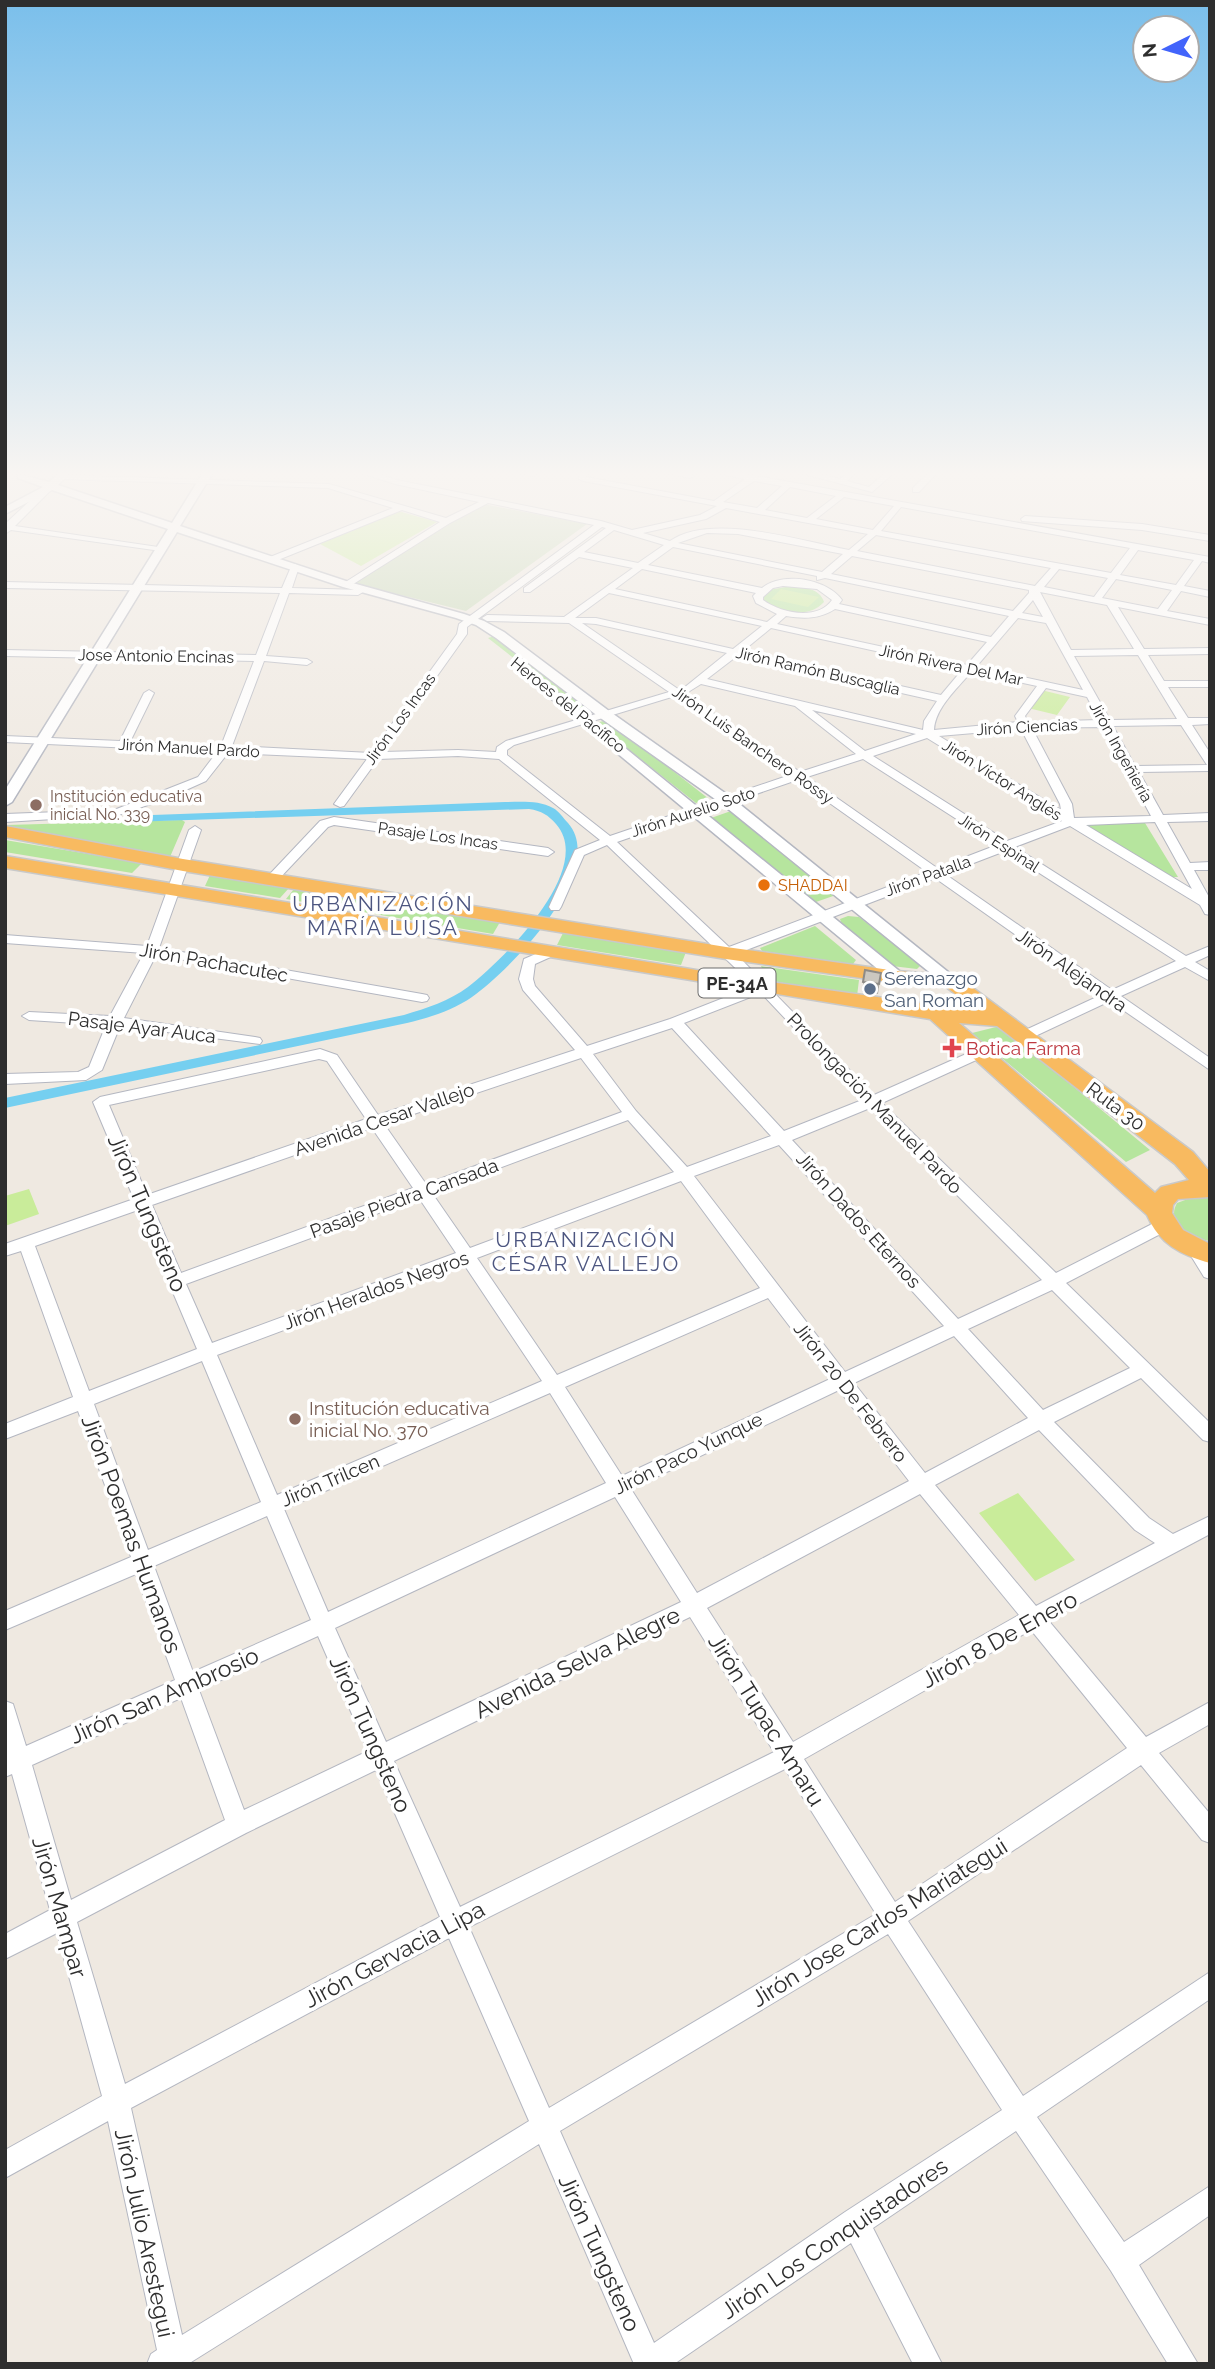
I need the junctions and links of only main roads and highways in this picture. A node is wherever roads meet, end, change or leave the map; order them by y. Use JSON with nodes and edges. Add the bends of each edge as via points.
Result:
{"nodes":[{"id":1,"x":5,"y":831,"type":"edge"},
{"id":2,"x":5,"y":862,"type":"edge"},
{"id":3,"x":897,"y":977,"type":"junction"},
{"id":4,"x":937,"y":1014,"type":"junction"},
{"id":5,"x":1002,"y":1020,"type":"junction"},
{"id":6,"x":1210,"y":1188,"type":"edge"},
{"id":7,"x":1160,"y":1218,"type":"junction"},
{"id":8,"x":1203,"y":1253,"type":"edge"}],
"edges":[{"from":1,"to":3,"type":"highway","number":"PE-34A","via":[[519,919],[558,916],[726,953]]},
{"from":2,"to":4,"type":"highway","number":"PE-34A"},
{"from":3,"to":4,"type":"highway","name":"Heroes del Pacífico"},
{"from":3,"to":5,"type":"highway","name":"Ruta 30","number":"PE-34A","via":[[950,981]]},
{"from":4,"to":5,"type":"highway","number":"PE-34A"},
{"from":4,"to":7,"type":"highway"},
{"from":5,"to":6,"type":"highway","name":"Ruta 30","via":[[1184,1158]]},
{"from":6,"to":7,"type":"highway","via":[[1172,1191],[1160,1202]]},
{"from":7,"to":8,"type":"highway","via":[[1176,1240]]}]}
